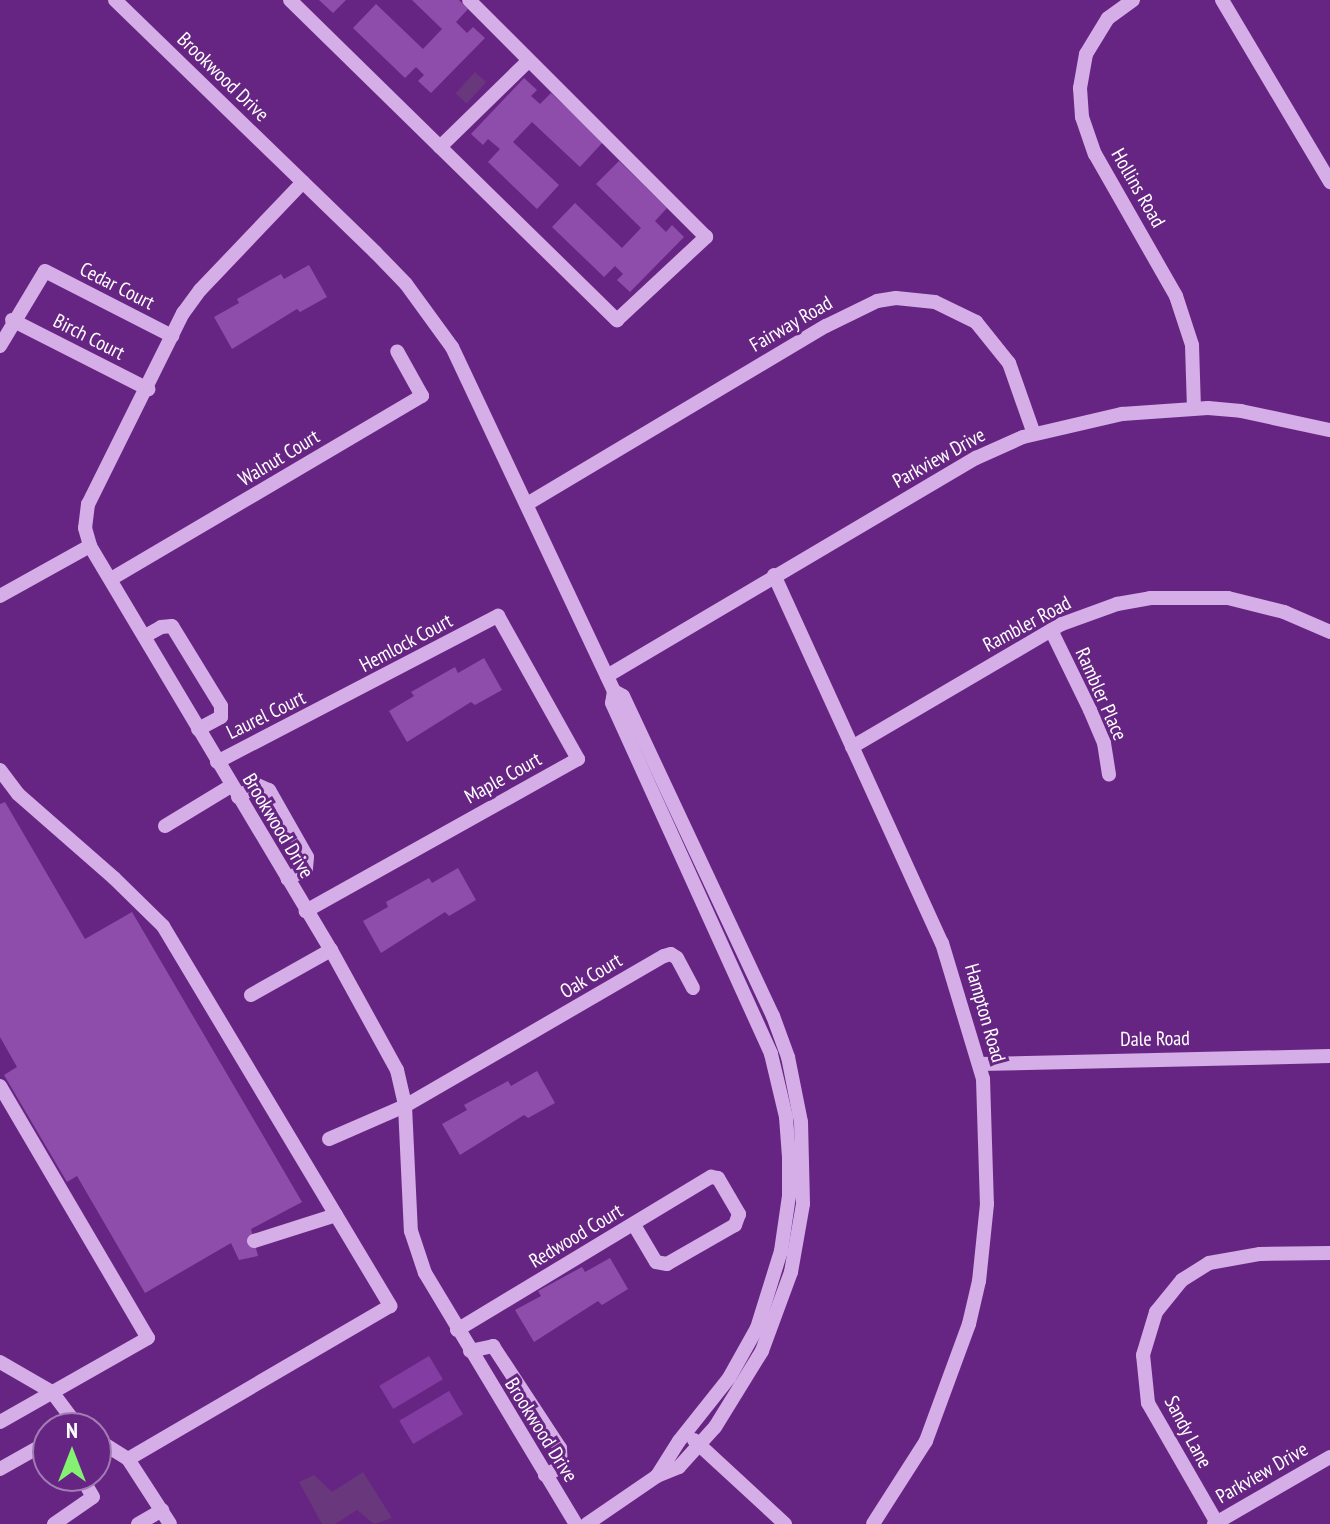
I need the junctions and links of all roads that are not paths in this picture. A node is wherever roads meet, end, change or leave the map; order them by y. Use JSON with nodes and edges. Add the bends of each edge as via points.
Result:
{"nodes":[{"id":1,"x":115,"y":0,"type":"edge"},
{"id":2,"x":290,"y":0,"type":"edge"},
{"id":3,"x":469,"y":0,"type":"edge"},
{"id":4,"x":1133,"y":0,"type":"edge"},
{"id":5,"x":1222,"y":0,"type":"edge"},
{"id":6,"x":529,"y":60,"type":"junction"},
{"id":7,"x":440,"y":147,"type":"junction"},
{"id":8,"x":303,"y":182,"type":"junction"},
{"id":9,"x":1330,"y":182,"type":"edge"},
{"id":10,"x":12,"y":320,"type":"junction"},
{"id":11,"x":172,"y":336,"type":"junction"},
{"id":12,"x":0,"y":346,"type":"edge"},
{"id":13,"x":397,"y":351,"type":"dead end"},
{"id":14,"x":148,"y":389,"type":"junction"},
{"id":15,"x":1194,"y":408,"type":"junction"},
{"id":16,"x":1330,"y":430,"type":"edge"},
{"id":17,"x":1034,"y":434,"type":"junction"},
{"id":18,"x":527,"y":504,"type":"junction"},
{"id":19,"x":90,"y":546,"type":"junction"},
{"id":20,"x":774,"y":575,"type":"junction"},
{"id":21,"x":111,"y":579,"type":"junction"},
{"id":22,"x":0,"y":596,"type":"edge"},
{"id":23,"x":498,"y":616,"type":"joint"},
{"id":24,"x":1051,"y":630,"type":"junction"},
{"id":25,"x":1330,"y":632,"type":"edge"},
{"id":26,"x":145,"y":636,"type":"junction"},
{"id":27,"x":607,"y":676,"type":"junction"},
{"id":28,"x":614,"y":691,"type":"junction"},
{"id":29,"x":333,"y":705,"type":"joint"},
{"id":30,"x":198,"y":729,"type":"junction"},
{"id":31,"x":852,"y":747,"type":"junction"},
{"id":32,"x":217,"y":762,"type":"junction"},
{"id":33,"x":0,"y":770,"type":"edge"},
{"id":34,"x":1109,"y":775,"type":"dead end"},
{"id":35,"x":234,"y":791,"type":"junction"},
{"id":36,"x":165,"y":826,"type":"dead end"},
{"id":37,"x":287,"y":879,"type":"junction"},
{"id":38,"x":306,"y":911,"type":"junction"},
{"id":39,"x":331,"y":950,"type":"junction"},
{"id":40,"x":693,"y":988,"type":"dead end"},
{"id":41,"x":251,"y":995,"type":"dead end"},
{"id":42,"x":1330,"y":1056,"type":"edge"},
{"id":43,"x":980,"y":1064,"type":"junction"},
{"id":44,"x":0,"y":1086,"type":"edge"},
{"id":45,"x":405,"y":1106,"type":"junction"},
{"id":46,"x":329,"y":1139,"type":"dead end"},
{"id":47,"x":336,"y":1215,"type":"junction"},
{"id":48,"x":634,"y":1225,"type":"junction"},
{"id":49,"x":254,"y":1241,"type":"dead end"},
{"id":50,"x":1330,"y":1253,"type":"edge"},
{"id":51,"x":457,"y":1330,"type":"junction"},
{"id":52,"x":470,"y":1351,"type":"junction"},
{"id":53,"x":0,"y":1362,"type":"edge"},
{"id":54,"x":52,"y":1392,"type":"junction"},
{"id":55,"x":65,"y":1412,"type":"edge"},
{"id":56,"x":0,"y":1422,"type":"edge"},
{"id":57,"x":686,"y":1433,"type":"junction"},
{"id":58,"x":700,"y":1445,"type":"junction"},
{"id":59,"x":112,"y":1449,"type":"edge"},
{"id":60,"x":32,"y":1451,"type":"edge"},
{"id":61,"x":1330,"y":1457,"type":"edge"},
{"id":62,"x":128,"y":1459,"type":"junction"},
{"id":63,"x":0,"y":1469,"type":"edge"},
{"id":64,"x":545,"y":1475,"type":"junction"},
{"id":65,"x":657,"y":1476,"type":"junction"},
{"id":66,"x":90,"y":1492,"type":"edge"},
{"id":67,"x":162,"y":1510,"type":"junction"},
{"id":68,"x":1216,"y":1523,"type":"edge"},
{"id":69,"x":54,"y":1524,"type":"edge"},
{"id":70,"x":138,"y":1524,"type":"edge"},
{"id":71,"x":170,"y":1524,"type":"edge"},
{"id":72,"x":576,"y":1524,"type":"edge"},
{"id":73,"x":587,"y":1524,"type":"edge"},
{"id":74,"x":785,"y":1524,"type":"edge"},
{"id":75,"x":873,"y":1524,"type":"edge"}],
"edges":[{"from":1,"to":8,"type":"street","name":"Brookwood Drive"},
{"from":2,"to":7,"type":"street"},
{"from":3,"to":6,"type":"street"},
{"from":4,"to":15,"type":"street","name":"Hollins Road","via":[[1108,18],[1086,54],[1082,117],[1095,154],[1176,296],[1192,345]]},
{"from":5,"to":9,"type":"street"},
{"from":6,"to":7,"type":"street"},
{"from":6,"to":7,"type":"street","via":[[706,237],[617,320]]},
{"from":8,"to":11,"type":"street","name":"Brookwood Drive","via":[[200,290]]},
{"from":8,"to":18,"type":"street","name":"Brookwood Drive","via":[[432,316],[474,390]]},
{"from":10,"to":11,"type":"street","name":"Cedar Court","via":[[45,271]]},
{"from":10,"to":12,"type":"street"},
{"from":10,"to":14,"type":"street","name":"Birch Court"},
{"from":11,"to":14,"type":"street","name":"Brookwood Drive"},
{"from":13,"to":21,"type":"street","name":"Walnut Court","via":[[422,396]]},
{"from":14,"to":19,"type":"street","name":"Brookwood Drive","via":[[88,504],[85,528]]},
{"from":15,"to":16,"type":"street","name":"Parkview Drive","via":[[1241,411]]},
{"from":15,"to":17,"type":"street","name":"Parkview Drive","via":[[1122,414]]},
{"from":17,"to":18,"type":"street","name":"Fairway Road","via":[[1009,363],[976,322],[935,302],[896,298],[877,301],[826,326]]},
{"from":17,"to":20,"type":"street","name":"Parkview Drive","via":[[976,458]]},
{"from":18,"to":27,"type":"street","name":"Brookwood Drive"},
{"from":19,"to":21,"type":"street","name":"Brookwood Drive"},
{"from":19,"to":22,"type":"street"},
{"from":20,"to":27,"type":"street","name":"Parkview Drive"},
{"from":20,"to":31,"type":"street","name":"Hampton Road"},
{"from":21,"to":26,"type":"street","name":"Brookwood Drive"},
{"from":23,"to":29,"type":"street","name":"Hemlock Court"},
{"from":23,"to":38,"type":"street","name":"Maple Court","via":[[578,759]]},
{"from":24,"to":25,"type":"street","name":"Rambler Road","via":[[1117,604],[1200,596],[1257,604]]},
{"from":24,"to":31,"type":"street","name":"Rambler Road"},
{"from":24,"to":34,"type":"street","name":"Rambler Place","via":[[1104,743]]},
{"from":26,"to":30,"type":"street","name":"Brookwood Drive"},
{"from":26,"to":30,"type":"street","via":[[172,626],[221,706],[221,717]]},
{"from":27,"to":28,"type":"street","name":"Brookwood Drive"},
{"from":28,"to":57,"type":"street","name":"Brookwood Drive","via":[[612,703],[754,1011],[786,1117],[789,1196],[770,1292],[736,1367]]},
{"from":28,"to":58,"type":"street","name":"Brookwood Drive","via":[[623,696],[773,1016],[788,1057],[801,1122],[803,1204],[780,1310],[747,1379]]},
{"from":29,"to":32,"type":"street","name":"Laurel Court"},
{"from":30,"to":32,"type":"street","name":"Brookwood Drive"},
{"from":31,"to":43,"type":"street","name":"Hampton Road","via":[[942,943]]},
{"from":32,"to":35,"type":"street","name":"Brookwood Drive"},
{"from":33,"to":47,"type":"street","via":[[18,794],[163,926]]},
{"from":35,"to":36,"type":"street"},
{"from":35,"to":37,"type":"street","name":"Brookwood Drive"},
{"from":35,"to":37,"type":"street","via":[[257,785],[269,790],[307,857],[306,869]]},
{"from":37,"to":38,"type":"street","name":"Brookwood Drive"},
{"from":38,"to":39,"type":"street","name":"Brookwood Drive"},
{"from":39,"to":41,"type":"street"},
{"from":39,"to":45,"type":"street","name":"Brookwood Drive","via":[[397,1070]]},
{"from":40,"to":45,"type":"street","name":"Oak Court","via":[[677,958],[664,956]]},
{"from":42,"to":43,"type":"street","name":"Dale Road"},
{"from":43,"to":75,"type":"street","name":"Hampton Road","via":[[987,1204],[969,1324],[926,1441]]},
{"from":44,"to":54,"type":"street","via":[[148,1338]]},
{"from":45,"to":46,"type":"street"},
{"from":45,"to":51,"type":"street","name":"Brookwood Drive","via":[[411,1231],[425,1273]]},
{"from":47,"to":49,"type":"street"},
{"from":47,"to":62,"type":"street","via":[[390,1306]]},
{"from":48,"to":48,"type":"street","name":"Redwood Court","via":[[715,1176],[739,1214],[735,1225],[667,1264],[656,1262]]},
{"from":48,"to":51,"type":"street","name":"Redwood Court"},
{"from":50,"to":68,"type":"street","name":"Sandy Lane","via":[[1260,1254],[1209,1263],[1182,1280],[1156,1312],[1143,1355],[1148,1403]]},
{"from":51,"to":52,"type":"street","name":"Brookwood Drive"},
{"from":52,"to":64,"type":"street","name":"Brookwood Drive"},
{"from":52,"to":64,"type":"street","via":[[493,1346],[560,1448],[561,1467]]},
{"from":53,"to":54,"type":"street"},
{"from":54,"to":55,"type":"street"},
{"from":54,"to":56,"type":"street"},
{"from":57,"to":58,"type":"street"},
{"from":57,"to":65,"type":"street","name":"Brookwood Drive"},
{"from":58,"to":65,"type":"street","name":"Brookwood Drive","via":[[679,1467]]},
{"from":58,"to":74,"type":"street"},
{"from":59,"to":62,"type":"street"},
{"from":60,"to":63,"type":"street"},
{"from":61,"to":68,"type":"street","name":"Parkview Drive"},
{"from":62,"to":67,"type":"street"},
{"from":64,"to":72,"type":"street","name":"Brookwood Drive"},
{"from":65,"to":73,"type":"street","name":"Brookwood Drive"},
{"from":66,"to":69,"type":"street","via":[[93,1497]]},
{"from":67,"to":70,"type":"street"},
{"from":67,"to":71,"type":"street"}]}
